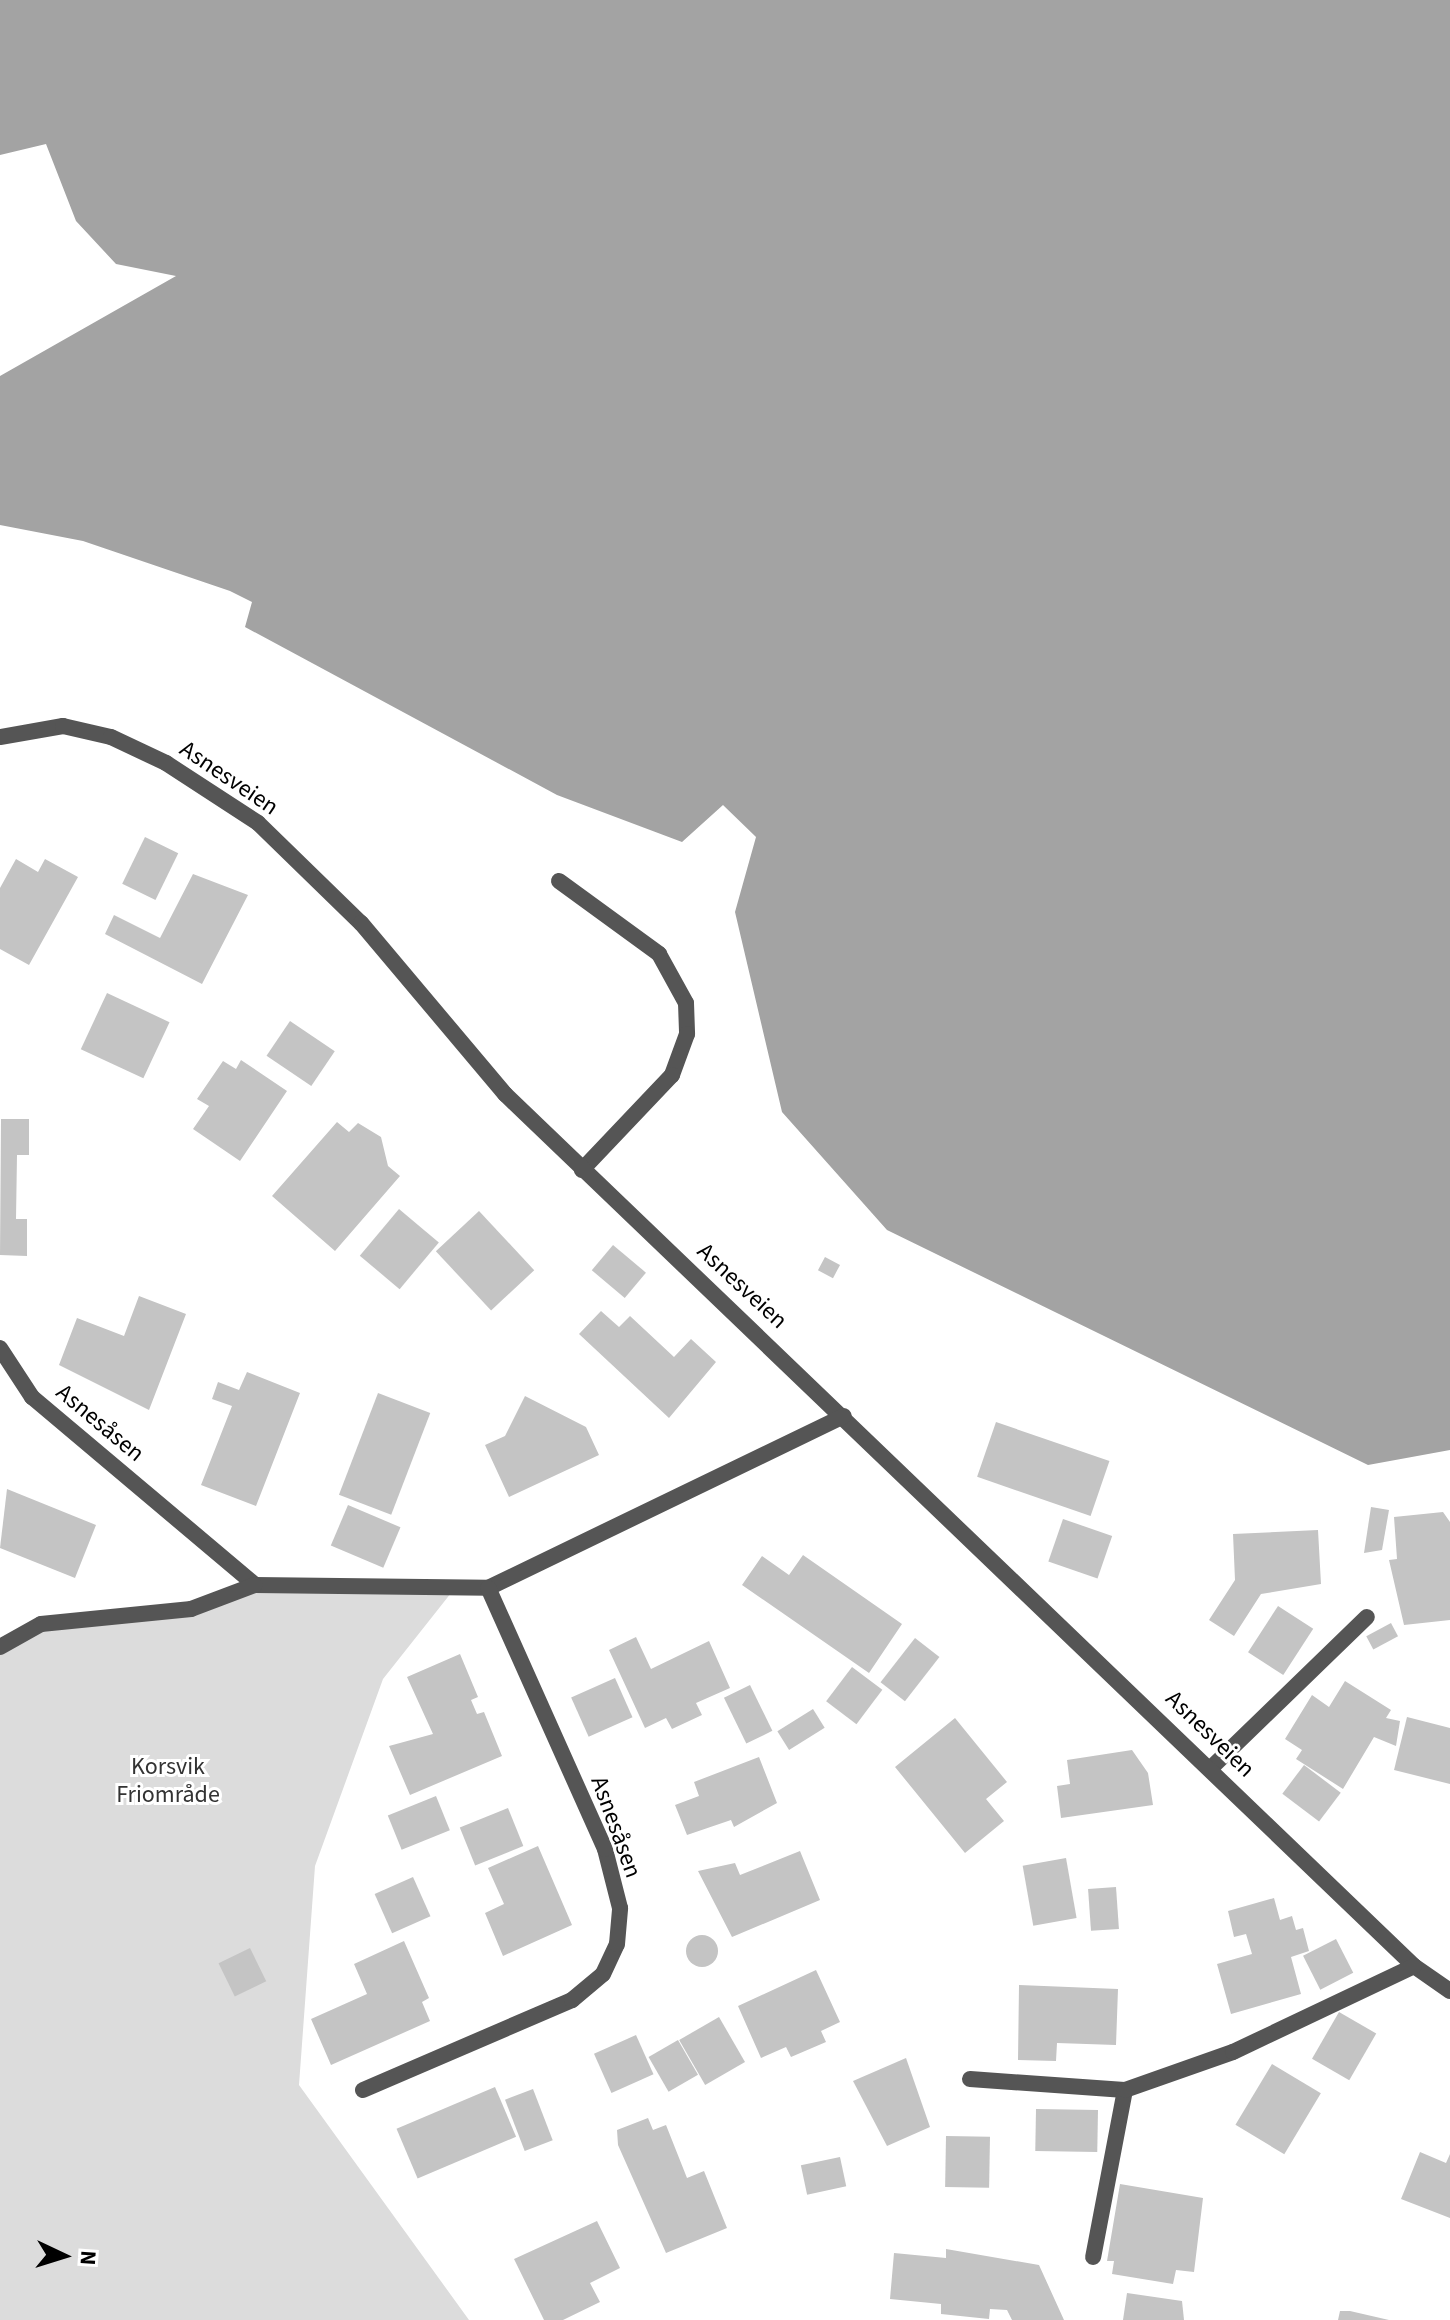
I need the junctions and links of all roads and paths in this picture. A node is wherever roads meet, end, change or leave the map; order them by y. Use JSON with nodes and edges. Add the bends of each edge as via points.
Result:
{"nodes":[{"id":1,"x":3,"y":732,"type":"edge"},
{"id":2,"x":559,"y":881,"type":"dead end"},
{"id":3,"x":582,"y":1170,"type":"junction"},
{"id":4,"x":0,"y":1348,"type":"edge"},
{"id":5,"x":844,"y":1416,"type":"junction"},
{"id":6,"x":255,"y":1585,"type":"junction"},
{"id":7,"x":488,"y":1588,"type":"junction"},
{"id":8,"x":1367,"y":1617,"type":"dead end"},
{"id":9,"x":0,"y":1647,"type":"edge"},
{"id":10,"x":1211,"y":1768,"type":"junction"},
{"id":11,"x":1414,"y":1966,"type":"junction"},
{"id":12,"x":1450,"y":1991,"type":"edge"},
{"id":13,"x":970,"y":2079,"type":"dead end"},
{"id":14,"x":363,"y":2090,"type":"dead end"},
{"id":15,"x":1125,"y":2090,"type":"junction"},
{"id":16,"x":1093,"y":2257,"type":"dead end"}],
"edges":[{"from":1,"to":3,"type":"street","name":"Asnesveien","via":[[63,726],[111,737],[166,763],[258,823],[361,923],[505,1094]]},
{"from":2,"to":3,"type":"street","via":[[659,954],[686,1003],[687,1034],[672,1075]]},
{"from":3,"to":5,"type":"street","name":"Asnesveien"},
{"from":4,"to":6,"type":"street","name":"Asnesåsen","via":[[32,1397]]},
{"from":5,"to":7,"type":"street"},
{"from":5,"to":10,"type":"street","name":"Asnesveien"},
{"from":6,"to":7,"type":"street"},
{"from":6,"to":9,"type":"street","via":[[191,1609],[41,1624]]},
{"from":7,"to":14,"type":"street","name":"Asnesåsen","via":[[605,1849],[620,1908],[617,1944],[603,1974],[572,2000]]},
{"from":8,"to":10,"type":"street"},
{"from":10,"to":11,"type":"street","name":"Asnesveien"},
{"from":11,"to":12,"type":"street","name":"Asnesveien"},
{"from":11,"to":15,"type":"street","via":[[1233,2052]]},
{"from":13,"to":15,"type":"street"},
{"from":15,"to":16,"type":"street"}]}
